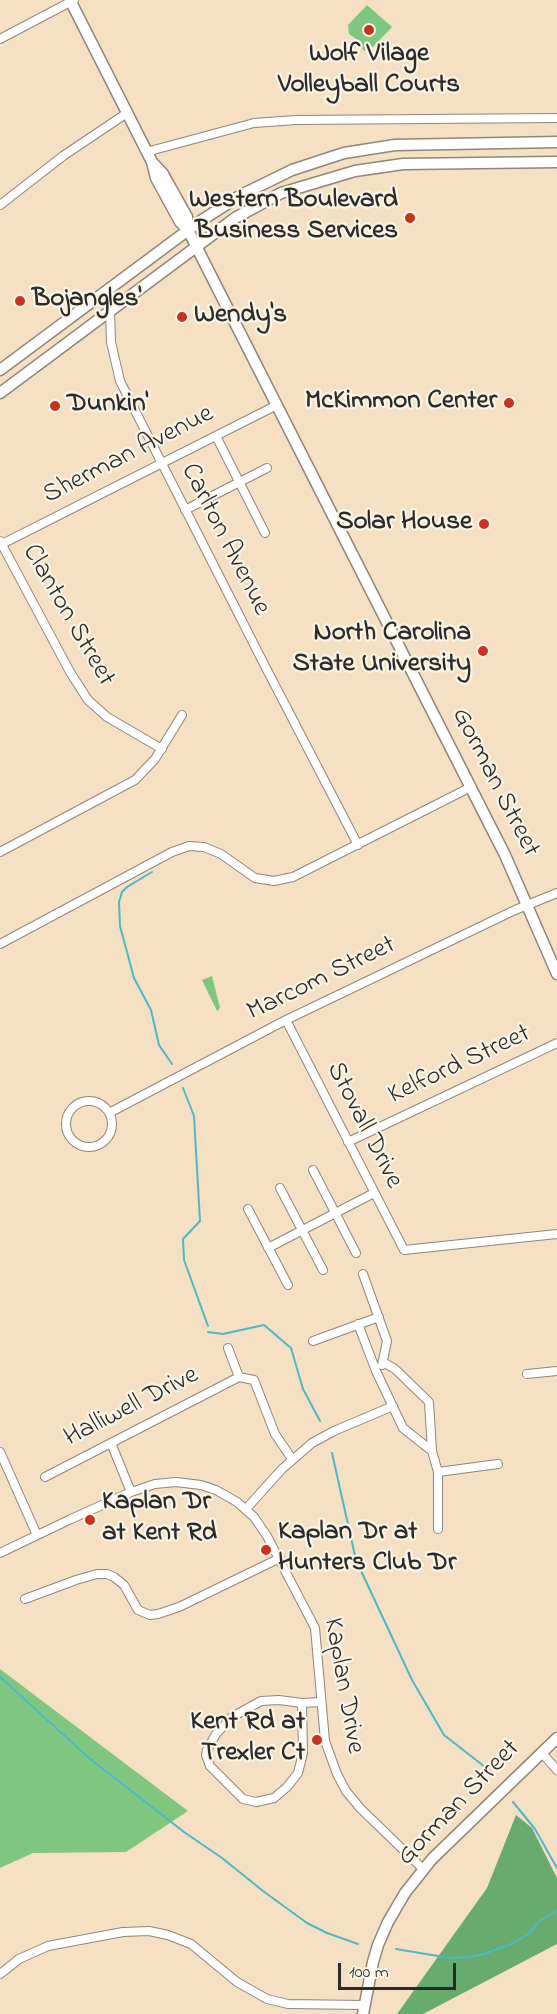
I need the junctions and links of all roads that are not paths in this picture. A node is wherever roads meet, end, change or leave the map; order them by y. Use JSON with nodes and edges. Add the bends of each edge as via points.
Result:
{"nodes":[{"id":1,"x":72,"y":1,"type":"edge"},
{"id":2,"x":0,"y":39,"type":"edge"},
{"id":3,"x":127,"y":112,"type":"junction"},
{"id":4,"x":557,"y":118,"type":"edge"},
{"id":5,"x":557,"y":142,"type":"edge"},
{"id":6,"x":147,"y":152,"type":"junction"},
{"id":7,"x":557,"y":162,"type":"edge"},
{"id":8,"x":0,"y":205,"type":"edge"},
{"id":9,"x":188,"y":230,"type":"junction"},
{"id":10,"x":196,"y":246,"type":"junction"},
{"id":11,"x":110,"y":311,"type":"junction"},
{"id":12,"x":0,"y":370,"type":"edge"},
{"id":13,"x":0,"y":393,"type":"edge"},
{"id":14,"x":276,"y":405,"type":"junction"},
{"id":15,"x":216,"y":435,"type":"junction"},
{"id":16,"x":161,"y":463,"type":"junction"},
{"id":17,"x":267,"y":468,"type":"dead end"},
{"id":18,"x":239,"y":482,"type":"junction"},
{"id":19,"x":185,"y":510,"type":"junction"},
{"id":20,"x":265,"y":532,"type":"dead end"},
{"id":21,"x":1,"y":543,"type":"edge"},
{"id":22,"x":182,"y":715,"type":"dead end"},
{"id":23,"x":162,"y":749,"type":"junction"},
{"id":24,"x":471,"y":787,"type":"junction"},
{"id":25,"x":358,"y":844,"type":"junction"},
{"id":26,"x":0,"y":852,"type":"edge"},
{"id":27,"x":557,"y":893,"type":"edge"},
{"id":28,"x":528,"y":905,"type":"junction"},
{"id":29,"x":0,"y":944,"type":"edge"},
{"id":30,"x":557,"y":974,"type":"edge"},
{"id":31,"x":286,"y":1020,"type":"junction"},
{"id":32,"x":557,"y":1043,"type":"edge"},
{"id":33,"x":109,"y":1113,"type":"junction"},
{"id":34,"x":348,"y":1142,"type":"junction"},
{"id":35,"x":313,"y":1170,"type":"dead end"},
{"id":36,"x":280,"y":1188,"type":"dead end"},
{"id":37,"x":374,"y":1193,"type":"junction"},
{"id":38,"x":248,"y":1209,"type":"dead end"},
{"id":39,"x":335,"y":1213,"type":"junction"},
{"id":40,"x":302,"y":1230,"type":"junction"},
{"id":41,"x":557,"y":1234,"type":"edge"},
{"id":42,"x":268,"y":1248,"type":"junction"},
{"id":43,"x":356,"y":1253,"type":"dead end"},
{"id":44,"x":323,"y":1270,"type":"dead end"},
{"id":45,"x":363,"y":1274,"type":"dead end"},
{"id":46,"x":288,"y":1286,"type":"dead end"},
{"id":47,"x":379,"y":1317,"type":"junction"},
{"id":48,"x":358,"y":1324,"type":"junction"},
{"id":49,"x":313,"y":1341,"type":"dead end"},
{"id":50,"x":228,"y":1347,"type":"dead end"},
{"id":51,"x":383,"y":1362,"type":"junction"},
{"id":52,"x":376,"y":1371,"type":"junction"},
{"id":53,"x":557,"y":1371,"type":"edge"},
{"id":54,"x":527,"y":1374,"type":"dead end"},
{"id":55,"x":239,"y":1377,"type":"junction"},
{"id":56,"x":393,"y":1406,"type":"junction"},
{"id":57,"x":111,"y":1443,"type":"junction"},
{"id":58,"x":432,"y":1451,"type":"junction"},
{"id":59,"x":0,"y":1452,"type":"edge"},
{"id":60,"x":292,"y":1460,"type":"junction"},
{"id":61,"x":498,"y":1464,"type":"dead end"},
{"id":62,"x":438,"y":1472,"type":"junction"},
{"id":63,"x":45,"y":1477,"type":"dead end"},
{"id":64,"x":131,"y":1492,"type":"junction"},
{"id":65,"x":246,"y":1509,"type":"junction"},
{"id":66,"x":438,"y":1528,"type":"dead end"},
{"id":67,"x":38,"y":1535,"type":"junction"},
{"id":68,"x":0,"y":1553,"type":"edge"},
{"id":69,"x":280,"y":1558,"type":"junction"},
{"id":70,"x":25,"y":1599,"type":"dead end"},
{"id":71,"x":321,"y":1702,"type":"junction"},
{"id":72,"x":302,"y":1703,"type":"junction"},
{"id":73,"x":557,"y":1738,"type":"edge"},
{"id":74,"x":542,"y":1752,"type":"junction"},
{"id":75,"x":557,"y":1770,"type":"edge"},
{"id":76,"x":423,"y":1869,"type":"junction"},
{"id":77,"x":0,"y":1974,"type":"edge"},
{"id":78,"x":364,"y":2011,"type":"edge"}],
"edges":[{"from":1,"to":2,"type":"street"},
{"from":1,"to":3,"type":"main road","name":"Gorman Street"},
{"from":3,"to":6,"type":"main road","name":"Gorman Street"},
{"from":3,"to":8,"type":"street"},
{"from":4,"to":6,"type":"street","via":[[254,123]]},
{"from":5,"to":9,"type":"main road","via":[[420,143],[344,153],[266,182]]},
{"from":6,"to":9,"type":"main road","name":"Gorman Street","via":[[187,217]]},
{"from":7,"to":10,"type":"main road","via":[[426,162],[355,171],[270,198]]},
{"from":9,"to":10,"type":"main road","name":"Gorman Street"},
{"from":9,"to":12,"type":"main road"},
{"from":10,"to":11,"type":"main road"},
{"from":10,"to":14,"type":"main road","name":"Gorman Street"},
{"from":11,"to":13,"type":"main road"},
{"from":11,"to":16,"type":"street","name":"Carlton Avenue","via":[[111,342],[120,381]]},
{"from":14,"to":15,"type":"street","name":"Sherman Avenue"},
{"from":14,"to":24,"type":"main road","name":"Gorman Street"},
{"from":15,"to":16,"type":"street","name":"Sherman Avenue"},
{"from":15,"to":18,"type":"street"},
{"from":16,"to":19,"type":"street","name":"Carlton Avenue"},
{"from":16,"to":21,"type":"street","name":"Sherman Avenue"},
{"from":17,"to":18,"type":"street"},
{"from":18,"to":19,"type":"street"},
{"from":18,"to":20,"type":"street"},
{"from":19,"to":25,"type":"street","name":"Carlton Avenue"},
{"from":21,"to":23,"type":"street","name":"Clanton Street","via":[[88,700],[107,717]]},
{"from":22,"to":23,"type":"street"},
{"from":23,"to":26,"type":"street","via":[[129,785]]},
{"from":24,"to":25,"type":"street"},
{"from":24,"to":28,"type":"main road","name":"Gorman Street"},
{"from":25,"to":29,"type":"street","via":[[293,877],[274,881],[255,878],[221,854],[189,846]]},
{"from":27,"to":28,"type":"street","name":"Marcom Street"},
{"from":28,"to":30,"type":"main road","name":"Gorman Street"},
{"from":28,"to":31,"type":"street","name":"Marcom Street"},
{"from":31,"to":33,"type":"street","name":"Marcom Street"},
{"from":31,"to":34,"type":"street","name":"Stovall Drive"},
{"from":32,"to":34,"type":"street","name":"Kelford Street"},
{"from":33,"to":33,"type":"street","via":[[98,1102],[79,1103],[68,1115],[67,1131],[78,1144],[94,1146],[107,1137],[111,1128]]},
{"from":34,"to":37,"type":"street","name":"Stovall Drive"},
{"from":35,"to":39,"type":"street"},
{"from":36,"to":40,"type":"street"},
{"from":37,"to":39,"type":"street"},
{"from":37,"to":41,"type":"street","name":"Stovall Drive","via":[[404,1250]]},
{"from":38,"to":42,"type":"street"},
{"from":39,"to":40,"type":"street"},
{"from":39,"to":43,"type":"street"},
{"from":40,"to":42,"type":"street"},
{"from":40,"to":44,"type":"street"},
{"from":42,"to":46,"type":"street"},
{"from":45,"to":47,"type":"street"},
{"from":47,"to":48,"type":"street"},
{"from":47,"to":51,"type":"street","via":[[387,1341]]},
{"from":48,"to":49,"type":"street"},
{"from":48,"to":52,"type":"street"},
{"from":50,"to":55,"type":"street"},
{"from":51,"to":52,"type":"street"},
{"from":51,"to":58,"type":"street","via":[[429,1402]]},
{"from":52,"to":56,"type":"street"},
{"from":53,"to":54,"type":"street"},
{"from":55,"to":57,"type":"street","name":"Halliwell Drive"},
{"from":55,"to":60,"type":"street","via":[[254,1380],[275,1434]]},
{"from":56,"to":58,"type":"street","via":[[403,1428]]},
{"from":56,"to":60,"type":"street","via":[[334,1431]]},
{"from":57,"to":63,"type":"street","name":"Halliwell Drive"},
{"from":57,"to":64,"type":"street"},
{"from":58,"to":62,"type":"street"},
{"from":59,"to":67,"type":"street"},
{"from":60,"to":65,"type":"street"},
{"from":61,"to":62,"type":"street"},
{"from":62,"to":66,"type":"street"},
{"from":64,"to":65,"type":"street","name":"Kaplan Drive","via":[[163,1483],[188,1483],[216,1490]]},
{"from":64,"to":67,"type":"street","name":"Kaplan Drive"},
{"from":65,"to":69,"type":"street","name":"Kaplan Drive","via":[[261,1525]]},
{"from":67,"to":68,"type":"street","name":"Kaplan Drive"},
{"from":69,"to":70,"type":"street","via":[[158,1614],[138,1610],[124,1585],[107,1574],[76,1580]]},
{"from":69,"to":71,"type":"street","name":"Kaplan Drive","via":[[315,1628]]},
{"from":71,"to":72,"type":"street"},
{"from":71,"to":76,"type":"street","name":"Kaplan Drive","via":[[330,1759],[343,1786],[360,1808]]},
{"from":72,"to":72,"type":"street","via":[[261,1701],[232,1717],[212,1740],[206,1755],[210,1766],[243,1799],[256,1802],[274,1798],[298,1773],[303,1753]]},
{"from":73,"to":74,"type":"main road","name":"Gorman Street"},
{"from":74,"to":75,"type":"street"},
{"from":74,"to":76,"type":"main road","name":"Gorman Street"},
{"from":76,"to":78,"type":"main road","name":"Gorman Street","via":[[388,1922],[373,1962]]},
{"from":77,"to":78,"type":"street","via":[[19,1959],[48,1946],[149,1931],[190,1944],[242,1986],[267,1999]]}]}
